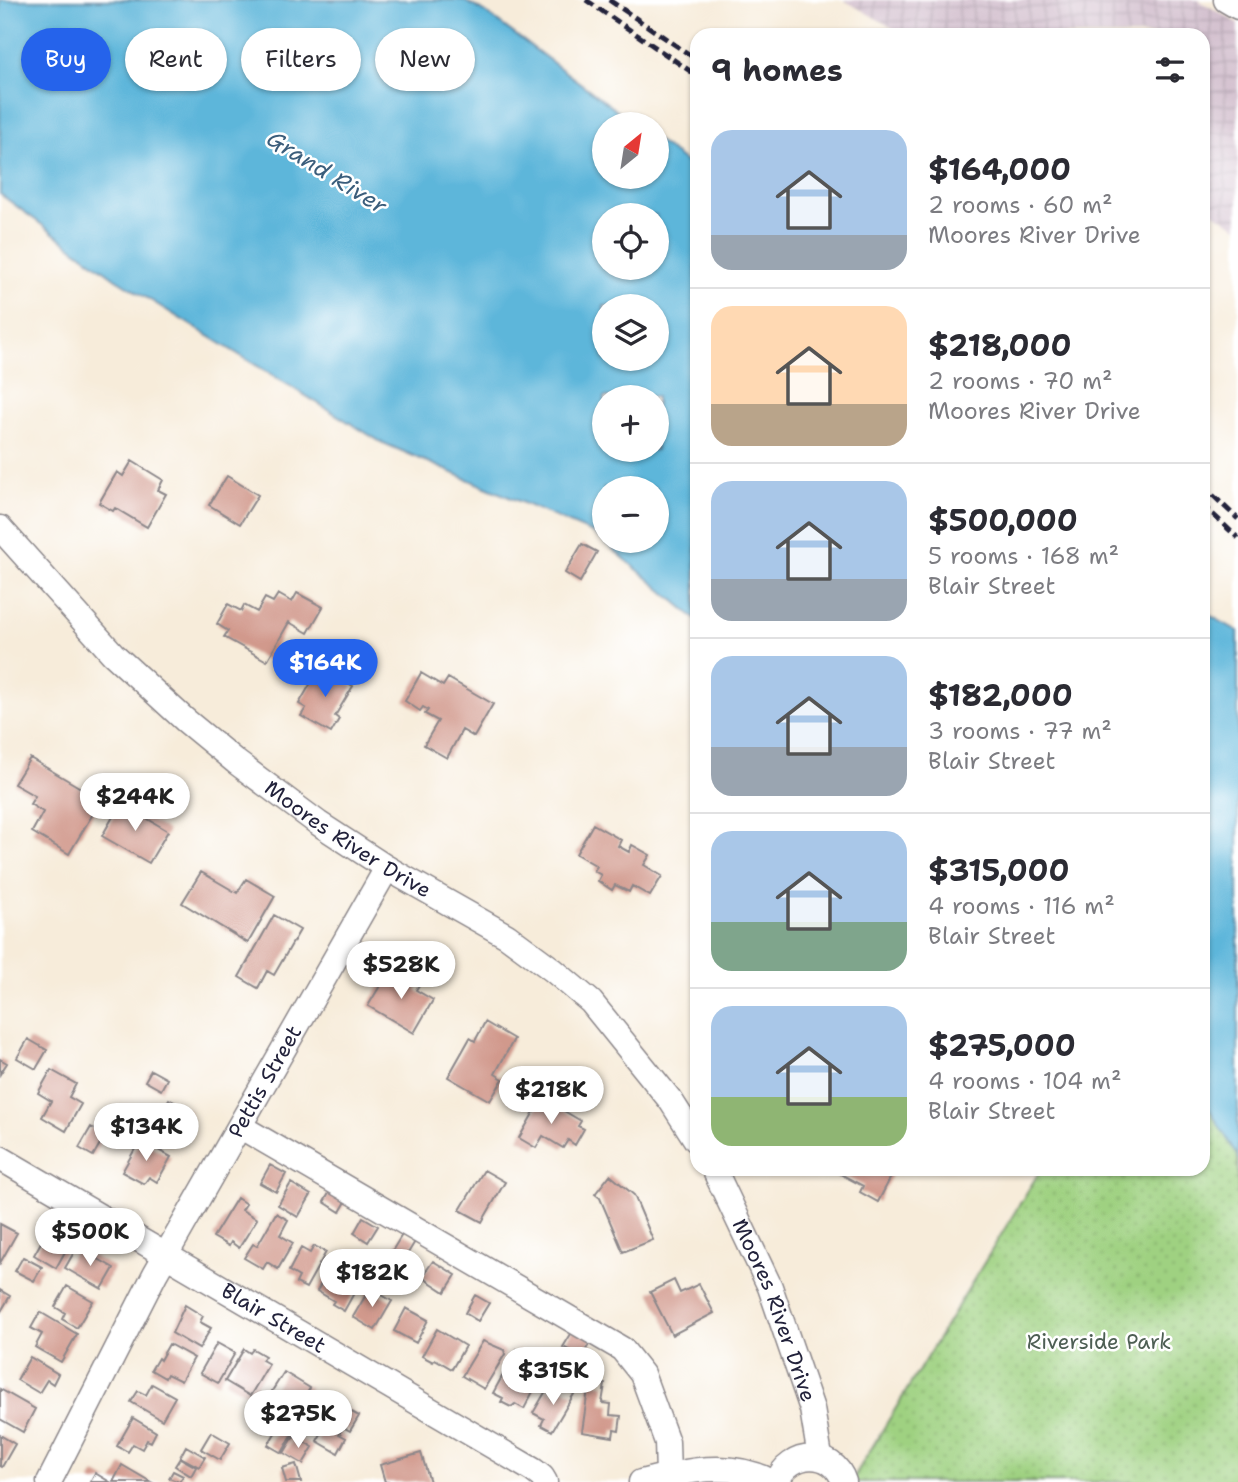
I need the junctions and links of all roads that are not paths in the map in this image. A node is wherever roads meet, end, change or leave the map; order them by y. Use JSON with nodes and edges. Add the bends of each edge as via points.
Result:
{"nodes":[{"id":1,"x":1226,"y":0,"type":"edge"},
{"id":2,"x":1238,"y":7,"type":"edge"},
{"id":3,"x":0,"y":528,"type":"edge"},
{"id":4,"x":387,"y":868,"type":"junction"},
{"id":5,"x":241,"y":1127,"type":"junction"},
{"id":6,"x":690,"y":1131,"type":"edge"},
{"id":7,"x":0,"y":1158,"type":"edge"},
{"id":8,"x":717,"y":1176,"type":"edge"},
{"id":9,"x":166,"y":1255,"type":"junction"},
{"id":10,"x":820,"y":1457,"type":"junction"},
{"id":11,"x":668,"y":1475,"type":"junction"},
{"id":12,"x":48,"y":1482,"type":"edge"},
{"id":13,"x":545,"y":1482,"type":"edge"},
{"id":14,"x":641,"y":1482,"type":"edge"},
{"id":15,"x":772,"y":1482,"type":"edge"},
{"id":16,"x":777,"y":1482,"type":"edge"},
{"id":17,"x":844,"y":1482,"type":"edge"}],
"edges":[{"from":1,"to":2,"type":"street"},
{"from":3,"to":4,"type":"street","name":"Moores River Drive","via":[[113,654],[185,719],[318,823]]},
{"from":4,"to":5,"type":"street","name":"Pettis Street"},
{"from":4,"to":6,"type":"street","name":"Moores River Drive","via":[[507,936],[591,1002]]},
{"from":5,"to":9,"type":"street","name":"Pettis Street"},
{"from":5,"to":11,"type":"street","via":[[622,1349],[642,1374],[667,1443]]},
{"from":7,"to":9,"type":"street","name":"Blair Street"},
{"from":8,"to":10,"type":"street","name":"Moores River Drive","via":[[770,1287],[812,1409]]},
{"from":9,"to":12,"type":"street","name":"Pettis Street"},
{"from":9,"to":13,"type":"street","name":"Blair Street","via":[[533,1470]]},
{"from":10,"to":16,"type":"street","via":[[797,1459]]},
{"from":10,"to":17,"type":"street","via":[[838,1469]]},
{"from":11,"to":14,"type":"street"},
{"from":11,"to":15,"type":"street","via":[[730,1469]]}]}
